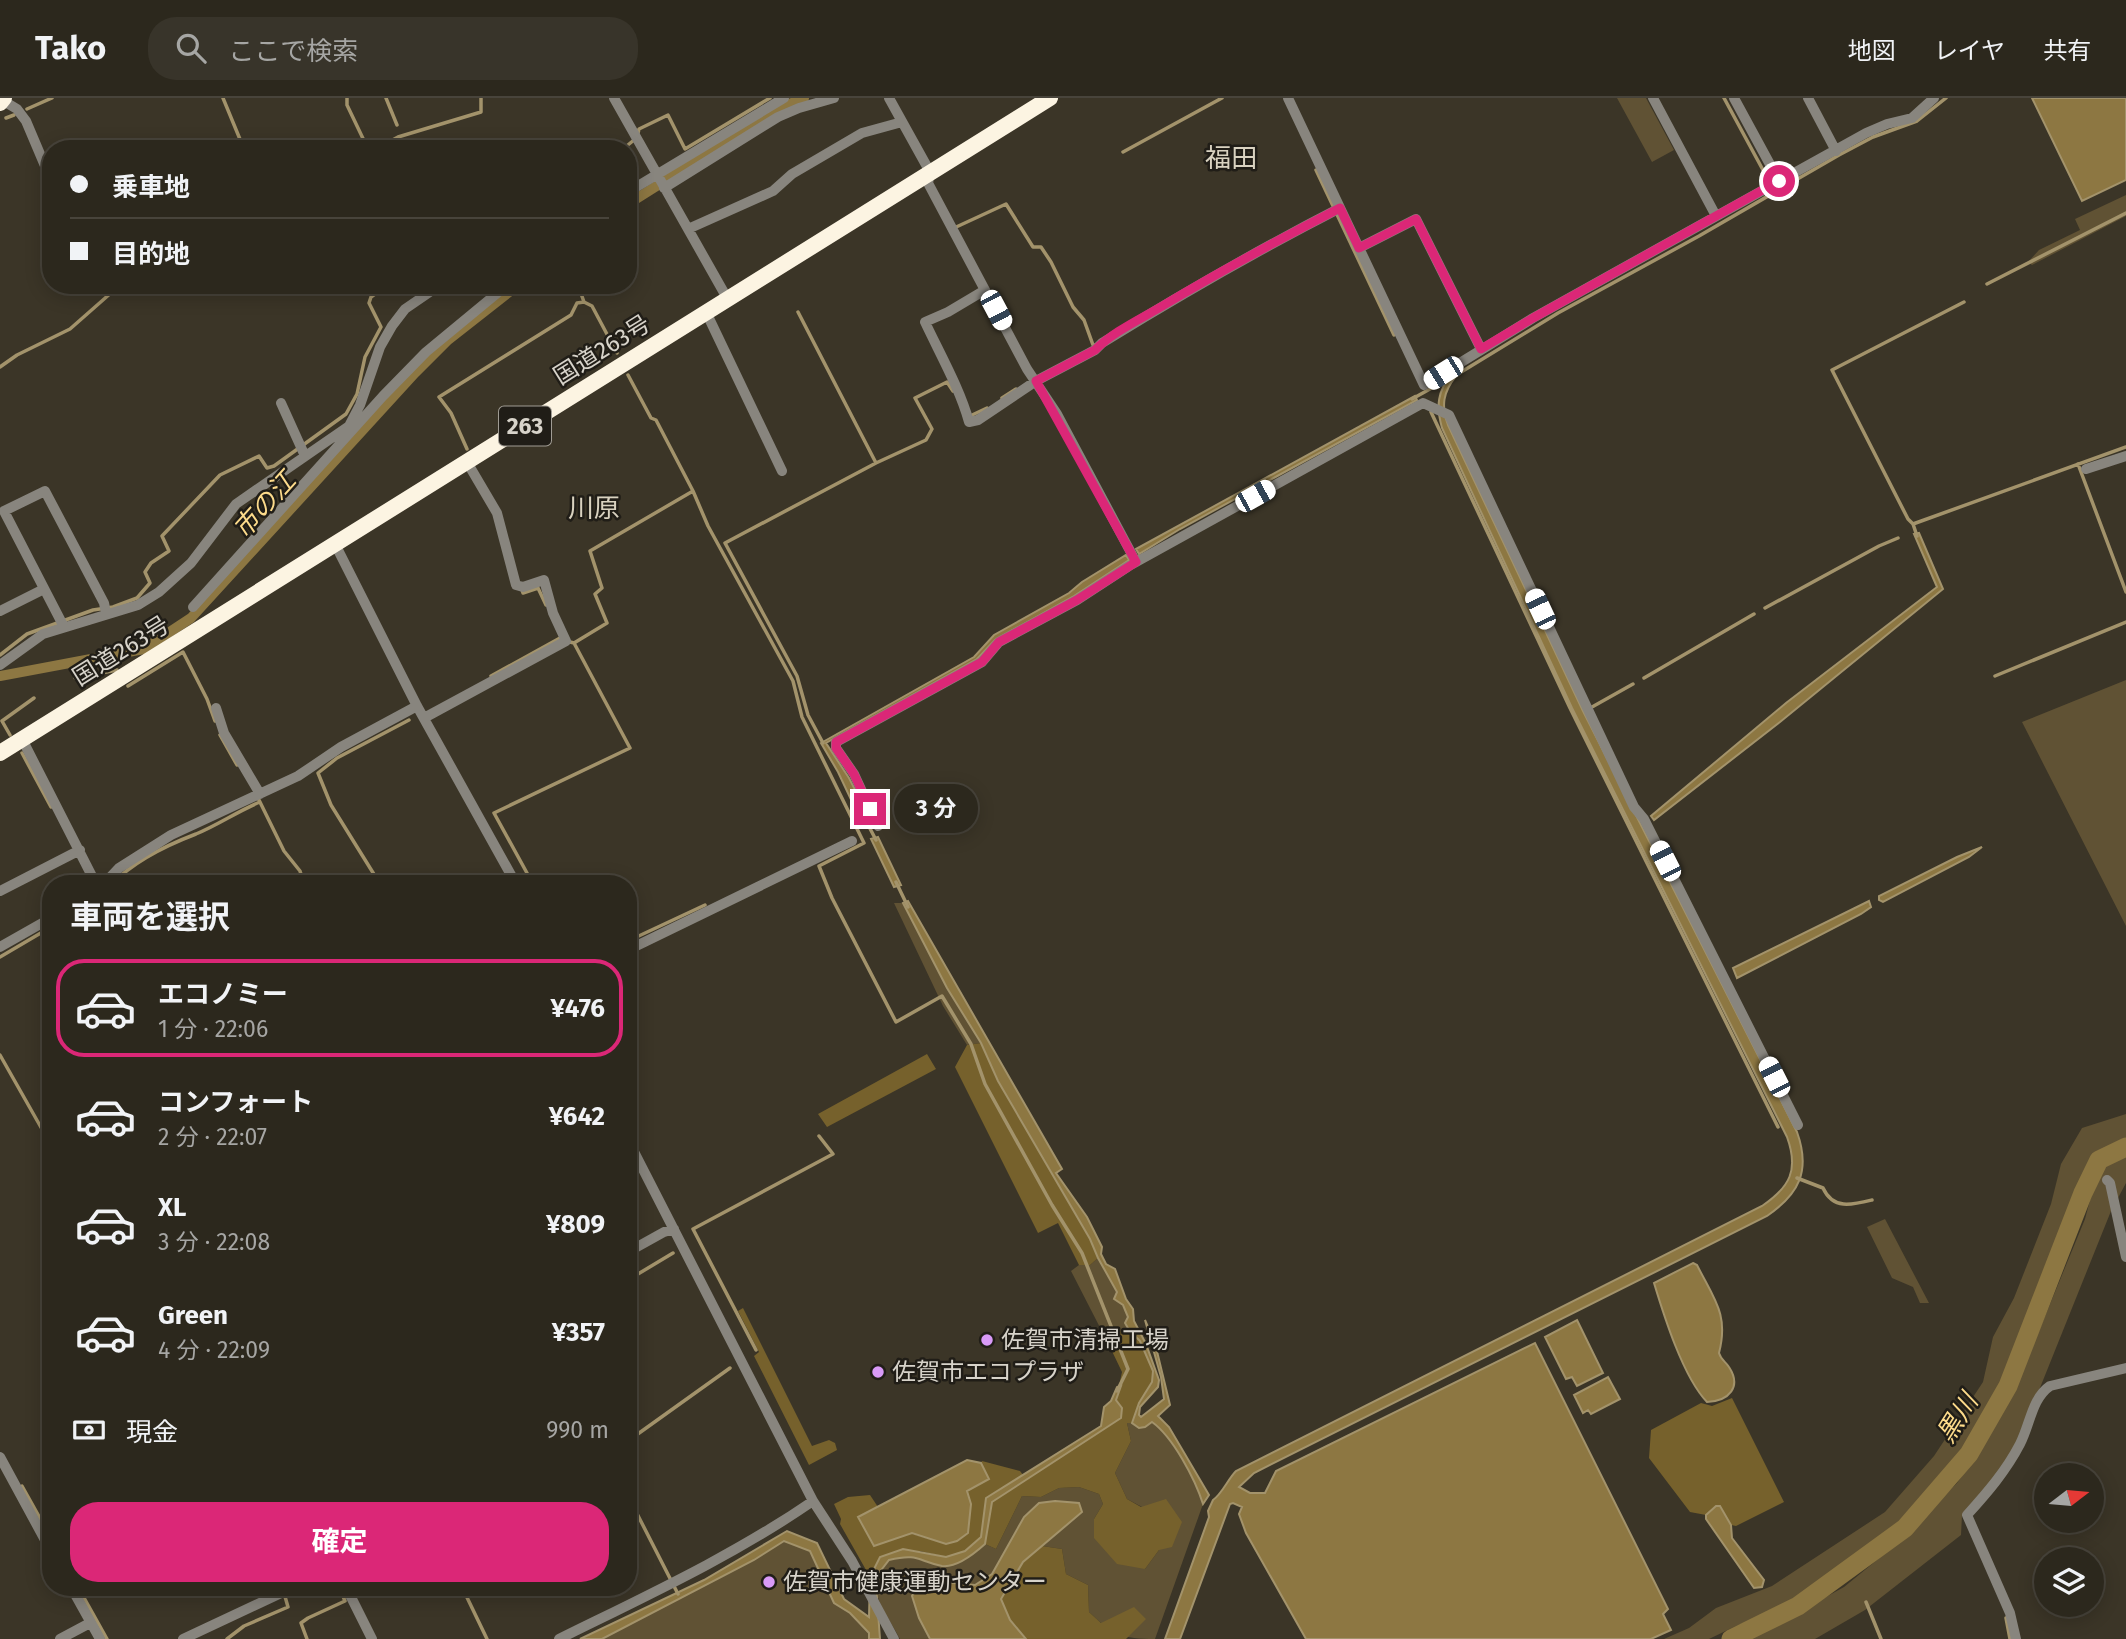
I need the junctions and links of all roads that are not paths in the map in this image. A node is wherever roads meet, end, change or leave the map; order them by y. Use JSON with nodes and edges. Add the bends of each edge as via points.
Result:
{"nodes":[{"id":1,"x":614,"y":98,"type":"edge"},
{"id":2,"x":784,"y":98,"type":"edge"},
{"id":3,"x":834,"y":98,"type":"edge"},
{"id":4,"x":888,"y":98,"type":"edge"},
{"id":5,"x":1050,"y":98,"type":"edge"},
{"id":6,"x":1288,"y":98,"type":"edge"},
{"id":7,"x":1653,"y":98,"type":"edge"},
{"id":8,"x":1734,"y":98,"type":"edge"},
{"id":9,"x":1808,"y":98,"type":"edge"},
{"id":10,"x":1934,"y":98,"type":"edge"},
{"id":11,"x":2,"y":100,"type":"edge"},
{"id":12,"x":902,"y":122,"type":"junction"},
{"id":13,"x":1836,"y":151,"type":"junction"},
{"id":14,"x":42,"y":159,"type":"edge"},
{"id":15,"x":930,"y":172,"type":"junction"},
{"id":16,"x":656,"y":174,"type":"junction"},
{"id":17,"x":1774,"y":184,"type":"junction"},
{"id":18,"x":637,"y":186,"type":"edge"},
{"id":19,"x":664,"y":188,"type":"junction"},
{"id":20,"x":1336,"y":210,"type":"junction"},
{"id":21,"x":1716,"y":216,"type":"junction"},
{"id":22,"x":688,"y":229,"type":"junction"},
{"id":23,"x":1359,"y":248,"type":"junction"},
{"id":24,"x":982,"y":292,"type":"junction"},
{"id":25,"x":427,"y":294,"type":"edge"},
{"id":26,"x":496,"y":294,"type":"edge"},
{"id":27,"x":727,"y":298,"type":"junction"},
{"id":28,"x":706,"y":312,"type":"junction"},
{"id":29,"x":1481,"y":349,"type":"junction"},
{"id":30,"x":1036,"y":381,"type":"junction"},
{"id":31,"x":281,"y":403,"type":"dead end"},
{"id":32,"x":302,"y":450,"type":"junction"},
{"id":33,"x":2126,"y":456,"type":"edge"},
{"id":34,"x":467,"y":462,"type":"junction"},
{"id":35,"x":2086,"y":470,"type":"dead end"},
{"id":36,"x":782,"y":471,"type":"dead end"},
{"id":37,"x":335,"y":544,"type":"junction"},
{"id":38,"x":1133,"y":557,"type":"junction"},
{"id":39,"x":44,"y":589,"type":"junction"},
{"id":40,"x":193,"y":607,"type":"dead end"},
{"id":41,"x":105,"y":608,"type":"junction"},
{"id":42,"x":0,"y":611,"type":"edge"},
{"id":43,"x":64,"y":627,"type":"junction"},
{"id":44,"x":0,"y":665,"type":"edge"},
{"id":45,"x":417,"y":706,"type":"junction"},
{"id":46,"x":216,"y":708,"type":"dead end"},
{"id":47,"x":424,"y":718,"type":"junction"},
{"id":48,"x":22,"y":739,"type":"junction"},
{"id":49,"x":0,"y":753,"type":"edge"},
{"id":50,"x":257,"y":795,"type":"junction"},
{"id":51,"x":878,"y":826,"type":"dead end"},
{"id":52,"x":852,"y":841,"type":"dead end"},
{"id":53,"x":75,"y":852,"type":"junction"},
{"id":54,"x":90,"y":875,"type":"edge"},
{"id":55,"x":112,"y":875,"type":"edge"},
{"id":56,"x":511,"y":875,"type":"edge"},
{"id":57,"x":0,"y":891,"type":"edge"},
{"id":58,"x":42,"y":923,"type":"edge"},
{"id":59,"x":637,"y":946,"type":"edge"},
{"id":60,"x":0,"y":947,"type":"edge"},
{"id":61,"x":1798,"y":1125,"type":"dead end"},
{"id":62,"x":637,"y":1158,"type":"edge"},
{"id":63,"x":2107,"y":1180,"type":"dead end"},
{"id":64,"x":674,"y":1230,"type":"junction"},
{"id":65,"x":637,"y":1247,"type":"edge"},
{"id":66,"x":2126,"y":1257,"type":"edge"},
{"id":67,"x":2126,"y":1368,"type":"edge"},
{"id":68,"x":0,"y":1457,"type":"edge"},
{"id":69,"x":813,"y":1501,"type":"junction"},
{"id":70,"x":42,"y":1534,"type":"edge"},
{"id":71,"x":76,"y":1596,"type":"edge"},
{"id":72,"x":274,"y":1596,"type":"edge"},
{"id":73,"x":350,"y":1596,"type":"edge"},
{"id":74,"x":90,"y":1623,"type":"junction"},
{"id":75,"x":60,"y":1639,"type":"edge"},
{"id":76,"x":100,"y":1639,"type":"edge"},
{"id":77,"x":183,"y":1639,"type":"edge"},
{"id":78,"x":372,"y":1639,"type":"edge"},
{"id":79,"x":559,"y":1639,"type":"edge"},
{"id":80,"x":894,"y":1639,"type":"edge"},
{"id":81,"x":2016,"y":1639,"type":"edge"}],
"edges":[{"from":1,"to":16,"type":"street"},
{"from":2,"to":16,"type":"street"},
{"from":3,"to":19,"type":"street","via":[[778,117]]},
{"from":4,"to":12,"type":"street"},
{"from":5,"to":15,"type":"highway","name":"国道263号","number":"263"},
{"from":6,"to":20,"type":"street"},
{"from":7,"to":21,"type":"street"},
{"from":8,"to":17,"type":"street"},
{"from":9,"to":13,"type":"street"},
{"from":10,"to":13,"type":"street","via":[[1912,118],[1887,124]]},
{"from":11,"to":14,"type":"street","via":[[26,121]]},
{"from":12,"to":15,"type":"street"},
{"from":12,"to":22,"type":"street","via":[[862,133],[792,174],[773,191]]},
{"from":13,"to":17,"type":"street"},
{"from":15,"to":24,"type":"street","via":[[929,183]]},
{"from":15,"to":27,"type":"highway","name":"国道263号","number":"263"},
{"from":16,"to":18,"type":"street"},
{"from":16,"to":19,"type":"street"},
{"from":17,"to":21,"type":"street"},
{"from":19,"to":22,"type":"street"},
{"from":20,"to":23,"type":"street"},
{"from":20,"to":30,"type":"street","via":[[1269,244]]},
{"from":21,"to":29,"type":"street"},
{"from":22,"to":27,"type":"street"},
{"from":23,"to":29,"type":"street","via":[[1416,219]]},
{"from":23,"to":29,"type":"street","via":[[1424,385]]},
{"from":24,"to":30,"type":"street"},
{"from":24,"to":30,"type":"street","via":[[925,322],[969,422]]},
{"from":25,"to":32,"type":"street","via":[[405,309],[392,326],[349,426]]},
{"from":26,"to":40,"type":"street","via":[[437,342],[383,396]]},
{"from":27,"to":28,"type":"highway","name":"国道263号","number":"263"},
{"from":28,"to":34,"type":"highway","name":"国道263号","number":"263"},
{"from":28,"to":36,"type":"street"},
{"from":30,"to":38,"type":"street"},
{"from":31,"to":32,"type":"street"},
{"from":32,"to":41,"type":"street","via":[[236,503],[191,563],[159,592],[138,605]]},
{"from":33,"to":35,"type":"street"},
{"from":34,"to":37,"type":"highway","name":"国道263号","number":"263"},
{"from":34,"to":47,"type":"street","via":[[497,513],[519,586],[544,580],[564,638]]},
{"from":37,"to":45,"type":"street"},
{"from":37,"to":48,"type":"highway","name":"国道263号","number":"263"},
{"from":38,"to":51,"type":"street","via":[[1077,600],[999,642],[982,662],[836,742]]},
{"from":38,"to":61,"type":"street","via":[[1423,403],[1449,415],[1634,807],[1646,822]]},
{"from":39,"to":41,"type":"street","via":[[4,511],[44,491]]},
{"from":39,"to":42,"type":"street"},
{"from":39,"to":43,"type":"street"},
{"from":41,"to":43,"type":"street"},
{"from":43,"to":44,"type":"street","via":[[43,634]]},
{"from":45,"to":47,"type":"street"},
{"from":45,"to":50,"type":"street"},
{"from":46,"to":50,"type":"street"},
{"from":47,"to":56,"type":"street"},
{"from":48,"to":49,"type":"highway","name":"国道263号","number":"263"},
{"from":48,"to":53,"type":"street"},
{"from":50,"to":55,"type":"street","via":[[162,840]]},
{"from":52,"to":59,"type":"street"},
{"from":53,"to":54,"type":"street"},
{"from":53,"to":57,"type":"street"},
{"from":58,"to":60,"type":"street"},
{"from":62,"to":64,"type":"street"},
{"from":63,"to":66,"type":"street"},
{"from":64,"to":65,"type":"street"},
{"from":64,"to":69,"type":"street"},
{"from":67,"to":81,"type":"street","via":[[2041,1392],[2021,1443],[1997,1482],[1967,1515],[2010,1613]]},
{"from":68,"to":70,"type":"street"},
{"from":69,"to":79,"type":"street","via":[[767,1532]]},
{"from":69,"to":80,"type":"street"},
{"from":71,"to":74,"type":"street"},
{"from":72,"to":77,"type":"street"},
{"from":73,"to":78,"type":"street"},
{"from":74,"to":75,"type":"street"},
{"from":74,"to":76,"type":"street"}]}
